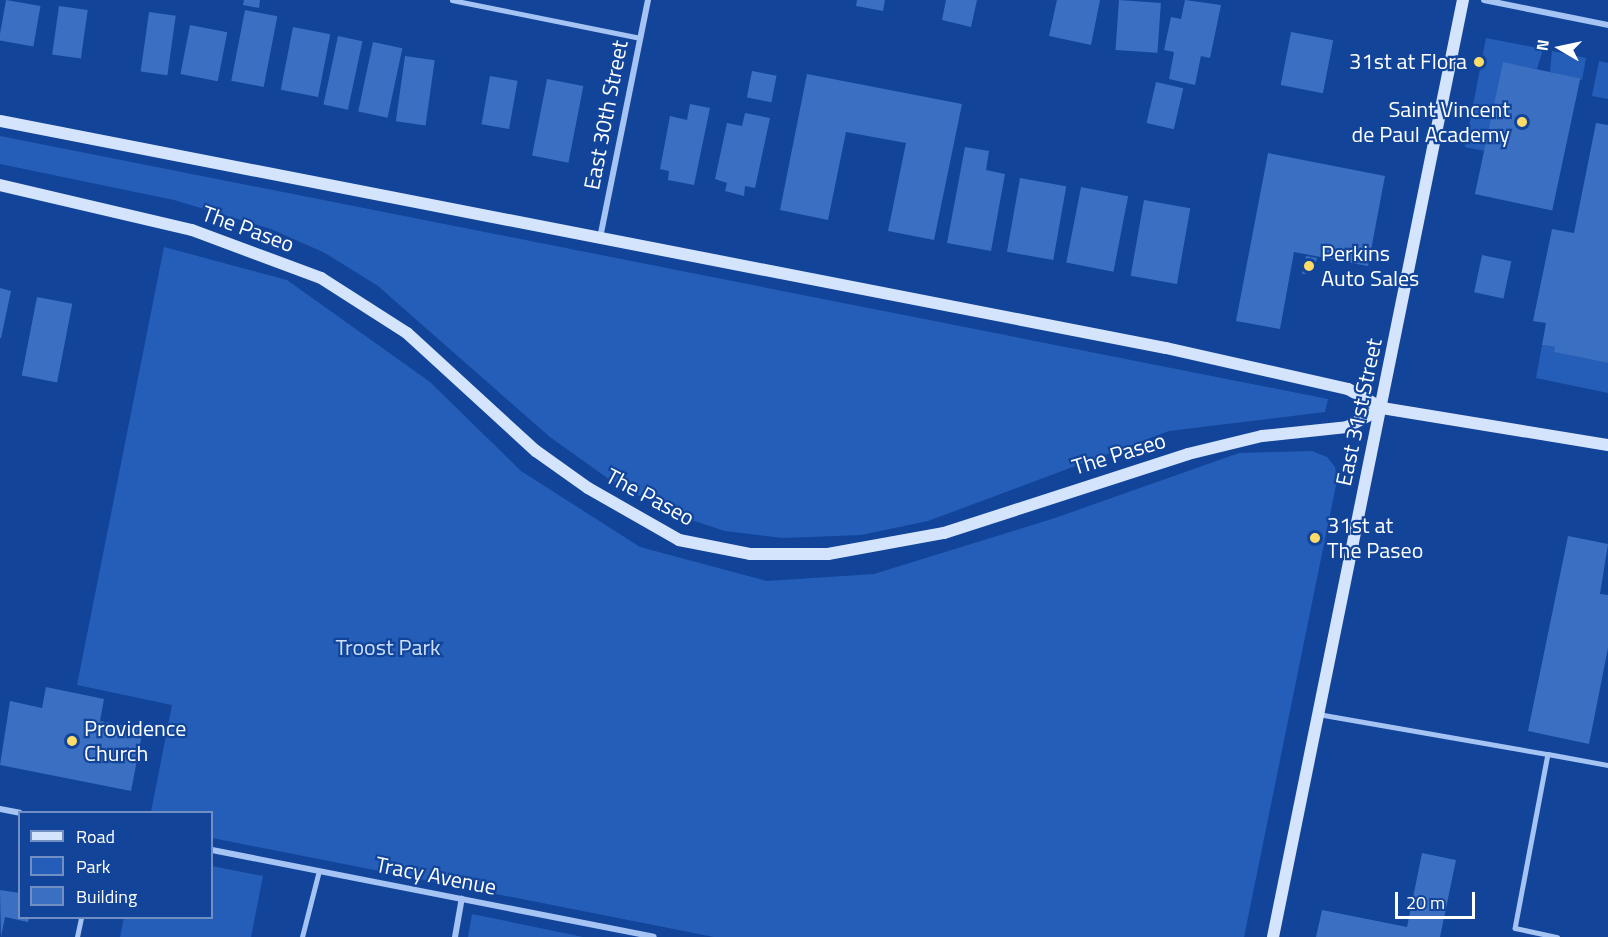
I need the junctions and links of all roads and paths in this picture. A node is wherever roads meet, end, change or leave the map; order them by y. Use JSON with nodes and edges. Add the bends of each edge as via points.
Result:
{"nodes":[{"id":1,"x":453,"y":0,"type":"edge"},
{"id":2,"x":648,"y":0,"type":"edge"},
{"id":3,"x":1463,"y":0,"type":"edge"},
{"id":4,"x":1484,"y":0,"type":"edge"},
{"id":5,"x":1608,"y":24,"type":"edge"},
{"id":6,"x":640,"y":38,"type":"junction"},
{"id":7,"x":0,"y":121,"type":"edge"},
{"id":8,"x":0,"y":185,"type":"edge"},
{"id":9,"x":600,"y":238,"type":"junction"},
{"id":10,"x":1382,"y":408,"type":"junction"},
{"id":11,"x":1608,"y":445,"type":"edge"},
{"id":12,"x":1318,"y":714,"type":"junction"},
{"id":13,"x":1548,"y":754,"type":"junction"},
{"id":14,"x":1608,"y":765,"type":"edge"},
{"id":15,"x":0,"y":809,"type":"edge"},
{"id":16,"x":18,"y":813,"type":"edge"},
{"id":17,"x":213,"y":850,"type":"edge"},
{"id":18,"x":319,"y":871,"type":"junction"},
{"id":19,"x":462,"y":899,"type":"junction"},
{"id":20,"x":81,"y":919,"type":"edge"},
{"id":21,"x":77,"y":937,"type":"edge"},
{"id":22,"x":302,"y":937,"type":"edge"},
{"id":23,"x":455,"y":937,"type":"edge"},
{"id":24,"x":654,"y":937,"type":"edge"},
{"id":25,"x":1273,"y":937,"type":"edge"},
{"id":26,"x":1557,"y":937,"type":"edge"}],
"edges":[{"from":1,"to":6,"type":"lane"},
{"from":2,"to":6,"type":"street","name":"East 30th Street"},
{"from":3,"to":10,"type":"main road","name":"East 31st Street"},
{"from":4,"to":5,"type":"street"},
{"from":6,"to":9,"type":"street","name":"East 30th Street"},
{"from":7,"to":9,"type":"main road"},
{"from":8,"to":10,"type":"main road","name":"The Paseo","via":[[192,230],[321,278],[406,333],[536,451],[588,488],[679,540],[750,554],[828,554],[945,533],[1188,454],[1262,436],[1347,427]]},
{"from":9,"to":10,"type":"main road","via":[[1166,348],[1348,389]]},
{"from":10,"to":11,"type":"main road"},
{"from":10,"to":12,"type":"main road","name":"East 31st Street"},
{"from":12,"to":13,"type":"lane"},
{"from":12,"to":25,"type":"main road","name":"East 31st Street"},
{"from":13,"to":14,"type":"lane"},
{"from":13,"to":26,"type":"lane","via":[[1515,928]]},
{"from":15,"to":16,"type":"street"},
{"from":17,"to":18,"type":"street","name":"Tracy Avenue"},
{"from":18,"to":19,"type":"street","name":"Tracy Avenue"},
{"from":18,"to":22,"type":"lane"},
{"from":19,"to":23,"type":"street"},
{"from":19,"to":24,"type":"street","name":"Tracy Avenue"},
{"from":20,"to":21,"type":"lane"}]}
